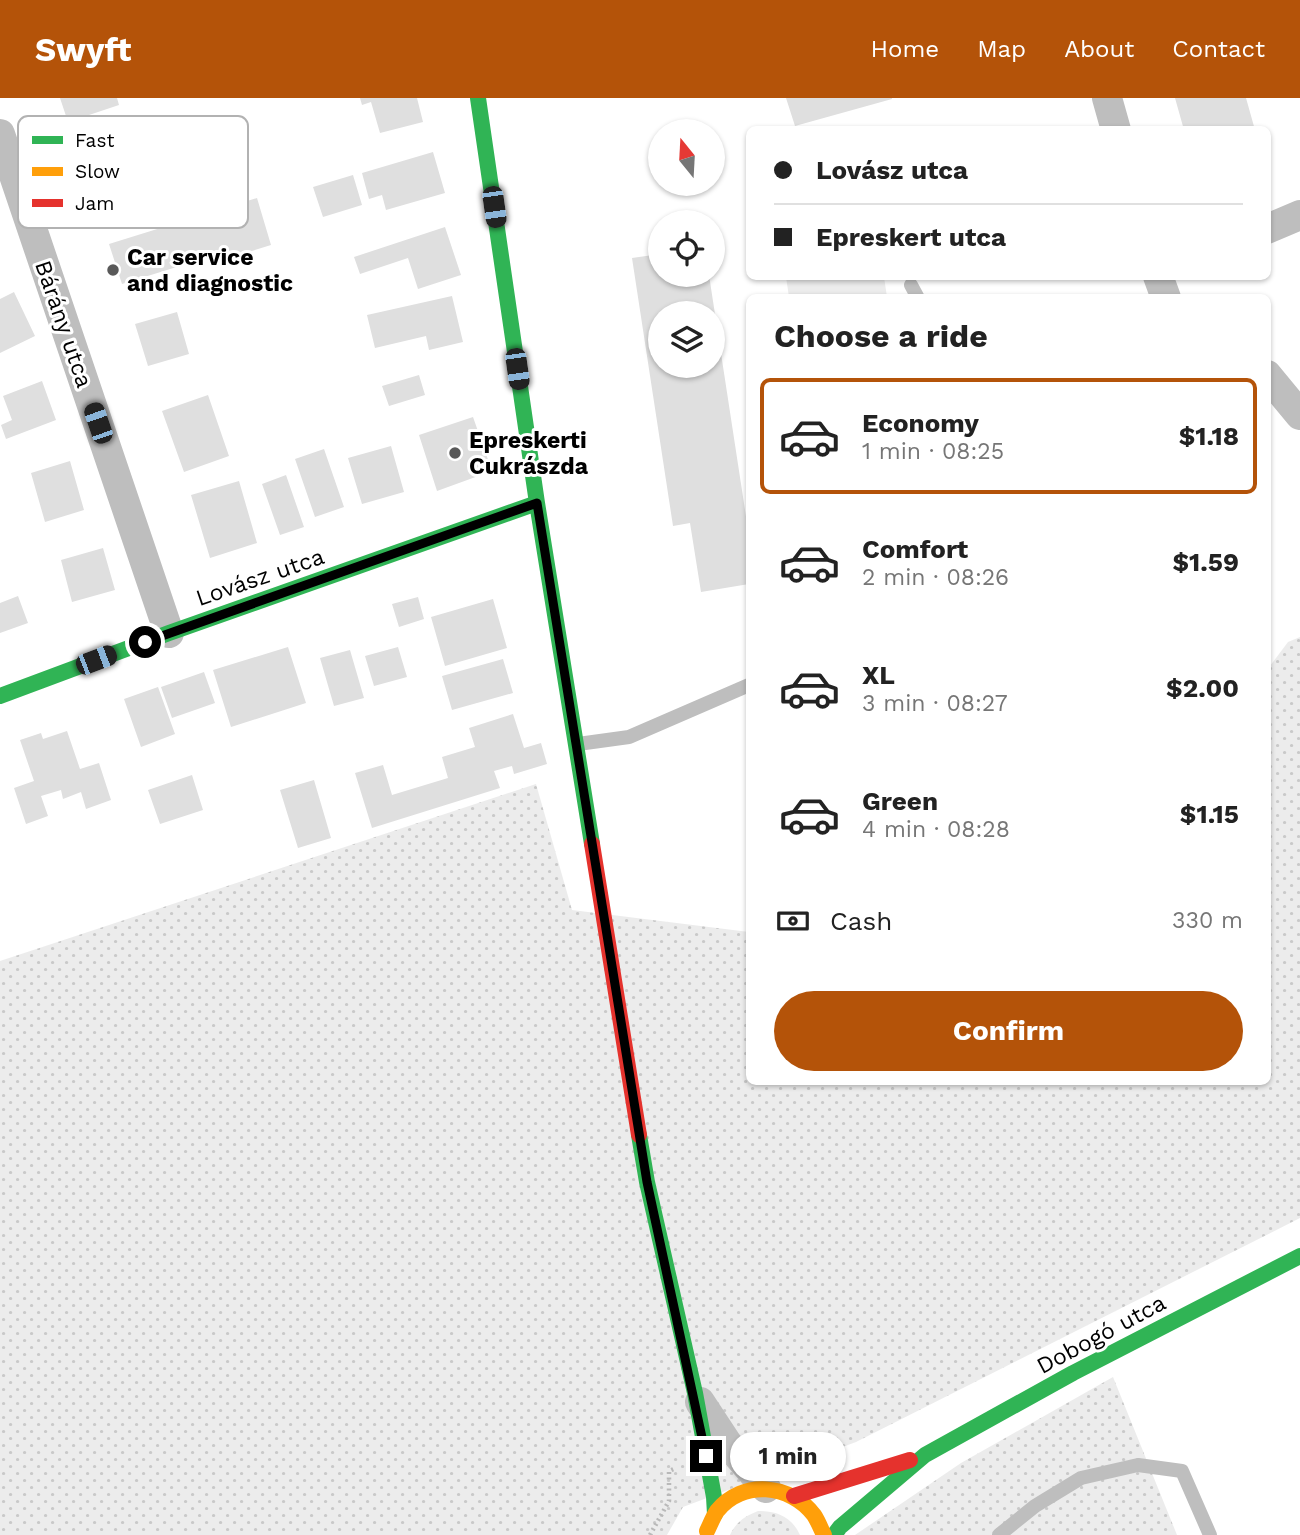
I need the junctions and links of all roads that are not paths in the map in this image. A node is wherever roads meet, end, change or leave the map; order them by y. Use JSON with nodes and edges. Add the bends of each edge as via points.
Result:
{"nodes":[{"id":1,"x":480,"y":98,"type":"edge"},
{"id":2,"x":1107,"y":98,"type":"edge"},
{"id":3,"x":1115,"y":126,"type":"edge"},
{"id":4,"x":0,"y":134,"type":"edge"},
{"id":5,"x":18,"y":187,"type":"edge"},
{"id":6,"x":1300,"y":215,"type":"edge"},
{"id":7,"x":1271,"y":227,"type":"edge"},
{"id":8,"x":32,"y":228,"type":"edge"},
{"id":9,"x":1271,"y":380,"type":"edge"},
{"id":10,"x":1300,"y":415,"type":"edge"},
{"id":11,"x":537,"y":503,"type":"junction"},
{"id":12,"x":169,"y":633,"type":"junction"},
{"id":13,"x":746,"y":686,"type":"edge"},
{"id":14,"x":0,"y":696,"type":"edge"},
{"id":15,"x":577,"y":744,"type":"junction"},
{"id":16,"x":1300,"y":1256,"type":"edge"},
{"id":17,"x":695,"y":1393,"type":"junction"},
{"id":18,"x":925,"y":1455,"type":"junction"},
{"id":19,"x":766,"y":1488,"type":"junction"},
{"id":20,"x":794,"y":1496,"type":"junction"},
{"id":21,"x":715,"y":1514,"type":"junction"},
{"id":22,"x":706,"y":1535,"type":"edge"},
{"id":23,"x":824,"y":1535,"type":"edge"},
{"id":24,"x":834,"y":1535,"type":"edge"},
{"id":25,"x":999,"y":1535,"type":"edge"},
{"id":26,"x":1210,"y":1535,"type":"edge"}],
"edges":[{"from":1,"to":11,"type":"street"},
{"from":2,"to":3,"type":"street"},
{"from":4,"to":5,"type":"street","name":"Bárány utca"},
{"from":6,"to":7,"type":"street"},
{"from":8,"to":12,"type":"street","name":"Bárány utca"},
{"from":9,"to":10,"type":"street"},
{"from":11,"to":12,"type":"street","name":"Lovász utca"},
{"from":11,"to":15,"type":"street"},
{"from":12,"to":14,"type":"street","name":"Lovász utca"},
{"from":13,"to":15,"type":"lane","via":[[629,737]]},
{"from":15,"to":17,"type":"street","via":[[647,1182]]},
{"from":16,"to":18,"type":"street","name":"Dobogó utca"},
{"from":17,"to":19,"type":"street","via":[[727,1443]]},
{"from":17,"to":21,"type":"street"},
{"from":18,"to":20,"type":"street","name":"Dobogó utca"},
{"from":18,"to":24,"type":"street","name":"Dobogó utca"},
{"from":19,"to":20,"type":"street"},
{"from":19,"to":21,"type":"street","via":[[737,1495]]},
{"from":20,"to":23,"type":"street","via":[[813,1512]]},
{"from":21,"to":22,"type":"street"},
{"from":25,"to":26,"type":"lane","via":[[1081,1478],[1138,1465],[1182,1471]]}]}
